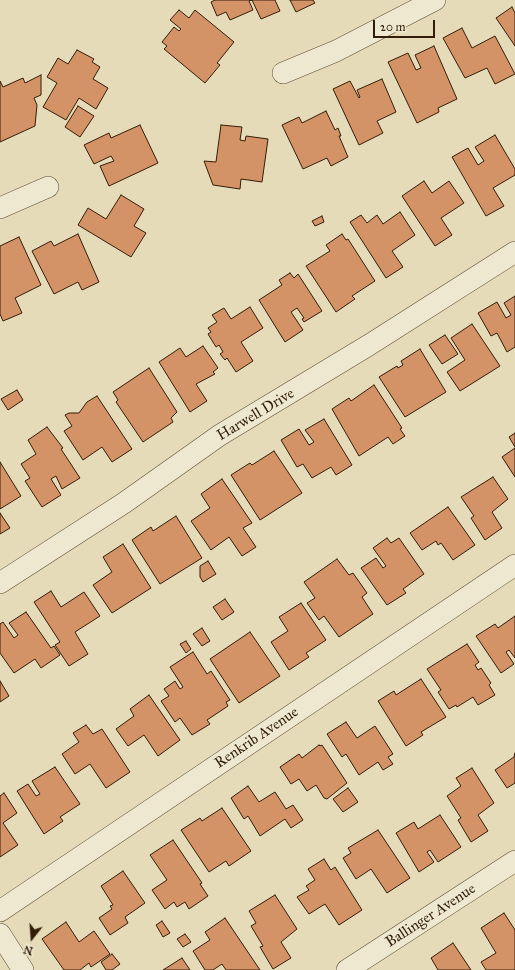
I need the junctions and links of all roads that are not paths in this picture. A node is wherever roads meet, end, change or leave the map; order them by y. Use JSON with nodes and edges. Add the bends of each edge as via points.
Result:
{"nodes":[{"id":1,"x":435,"y":0,"type":"edge"},
{"id":2,"x":283,"y":73,"type":"dead end"},
{"id":3,"x":48,"y":187,"type":"dead end"},
{"id":4,"x":0,"y":208,"type":"edge"},
{"id":5,"x":515,"y":252,"type":"edge"},
{"id":6,"x":515,"y":565,"type":"edge"},
{"id":7,"x":0,"y":583,"type":"edge"},
{"id":8,"x":515,"y":861,"type":"edge"},
{"id":9,"x":0,"y":911,"type":"edge"},
{"id":10,"x":0,"y":934,"type":"edge"},
{"id":11,"x":23,"y":970,"type":"edge"},
{"id":12,"x":347,"y":970,"type":"edge"}],
"edges":[{"from":1,"to":2,"type":"street","via":[[336,51]]},
{"from":3,"to":4,"type":"street"},
{"from":5,"to":7,"type":"street","name":"Harwell Drive","via":[[220,436],[72,538]]},
{"from":6,"to":9,"type":"street","name":"Renkrib Avenue"},
{"from":8,"to":12,"type":"street","name":"Ballinger Avenue"},
{"from":10,"to":11,"type":"street"}]}
